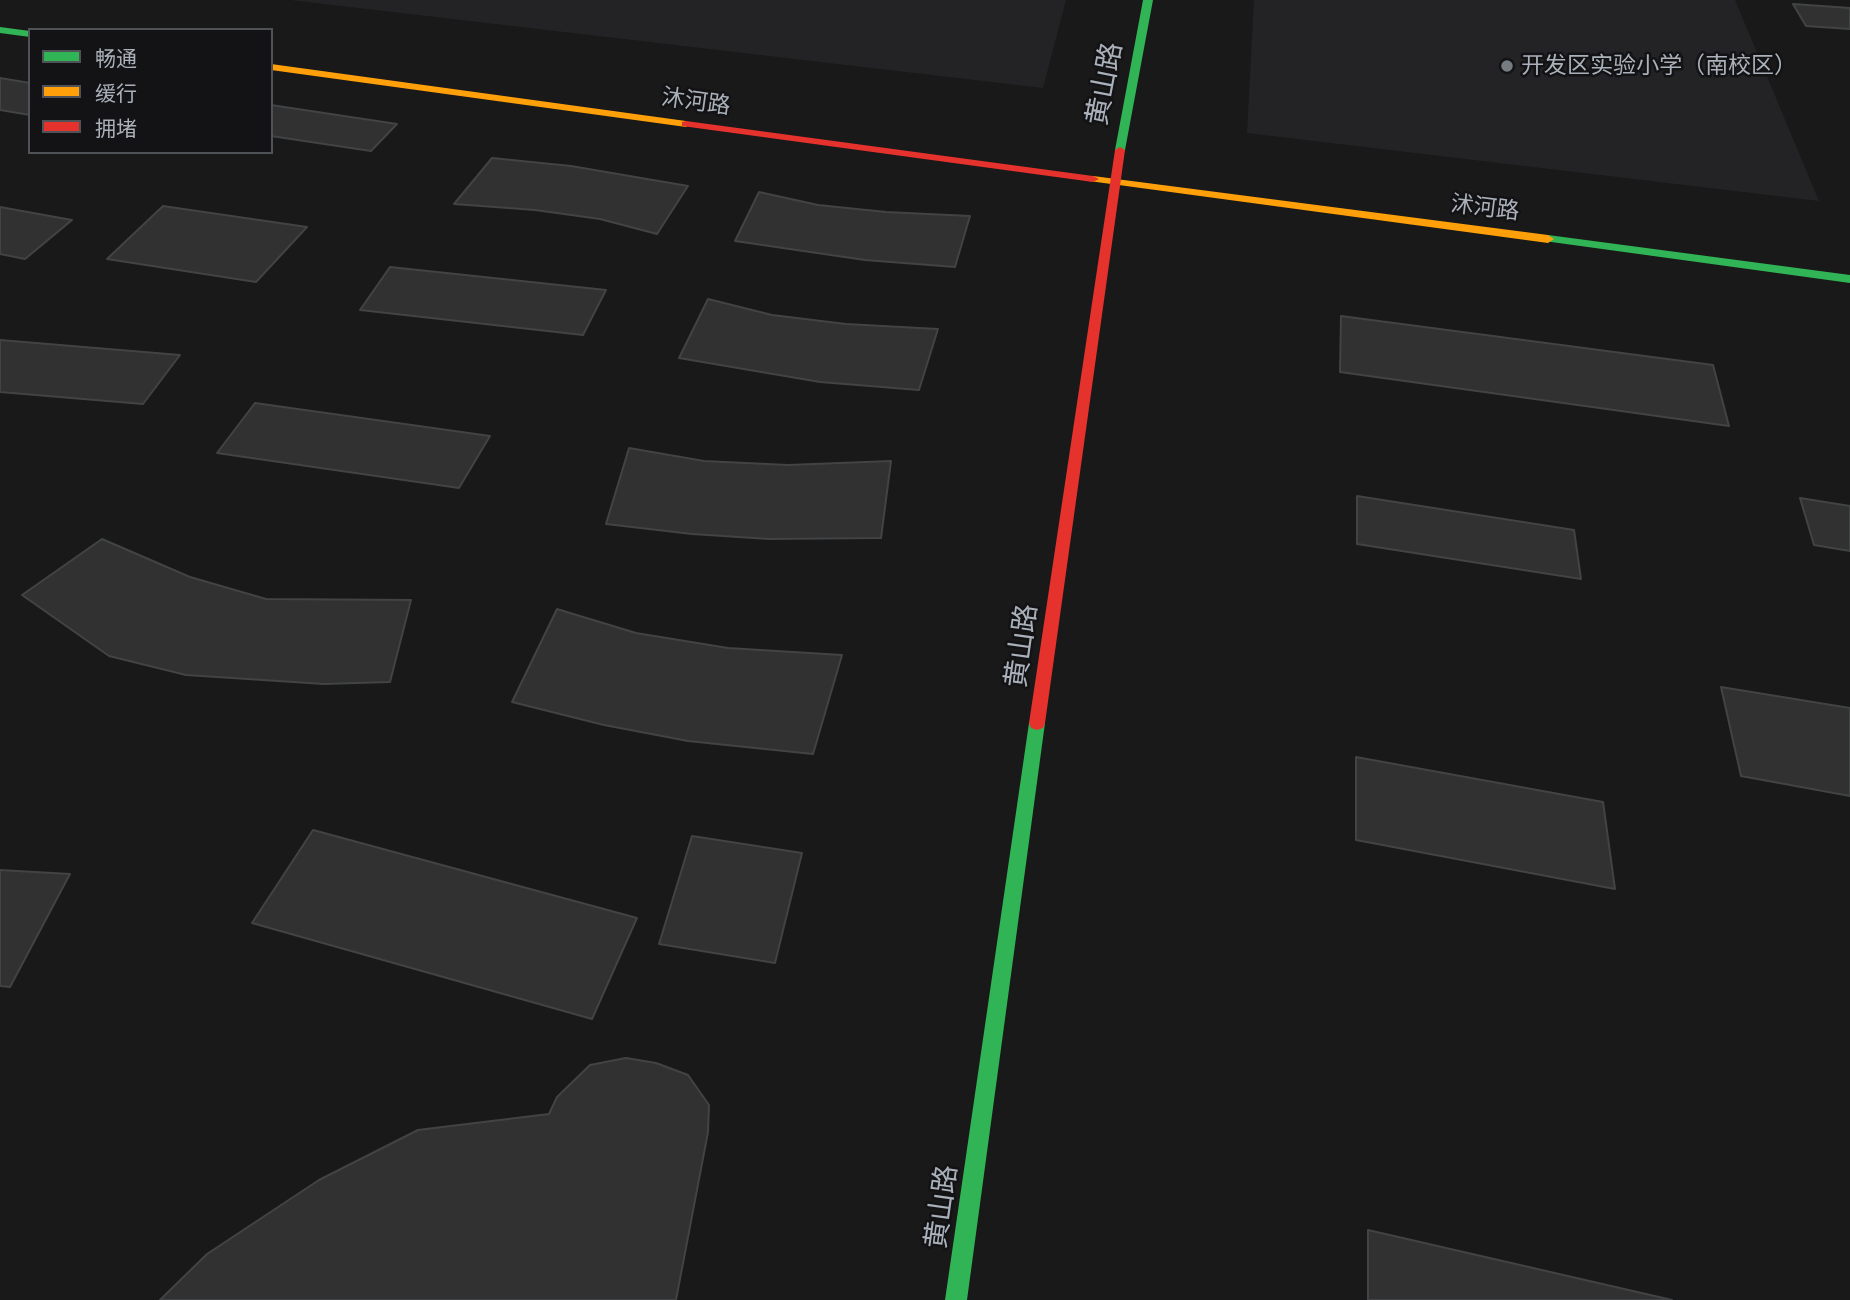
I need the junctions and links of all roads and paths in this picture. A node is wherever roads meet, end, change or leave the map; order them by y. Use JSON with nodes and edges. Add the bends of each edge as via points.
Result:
{"nodes":[{"id":1,"x":1148,"y":0,"type":"edge"},
{"id":2,"x":0,"y":30,"type":"edge"},
{"id":3,"x":28,"y":34,"type":"edge"},
{"id":4,"x":273,"y":67,"type":"edge"},
{"id":5,"x":1114,"y":182,"type":"junction"},
{"id":6,"x":1850,"y":279,"type":"edge"},
{"id":7,"x":956,"y":1300,"type":"edge"}],
"edges":[{"from":1,"to":5,"type":"street","name":"黄山路"},
{"from":2,"to":3,"type":"street"},
{"from":4,"to":5,"type":"street","name":"沐河路"},
{"from":5,"to":6,"type":"street","name":"沭河路"},
{"from":5,"to":7,"type":"street","name":"黄山路"}]}
